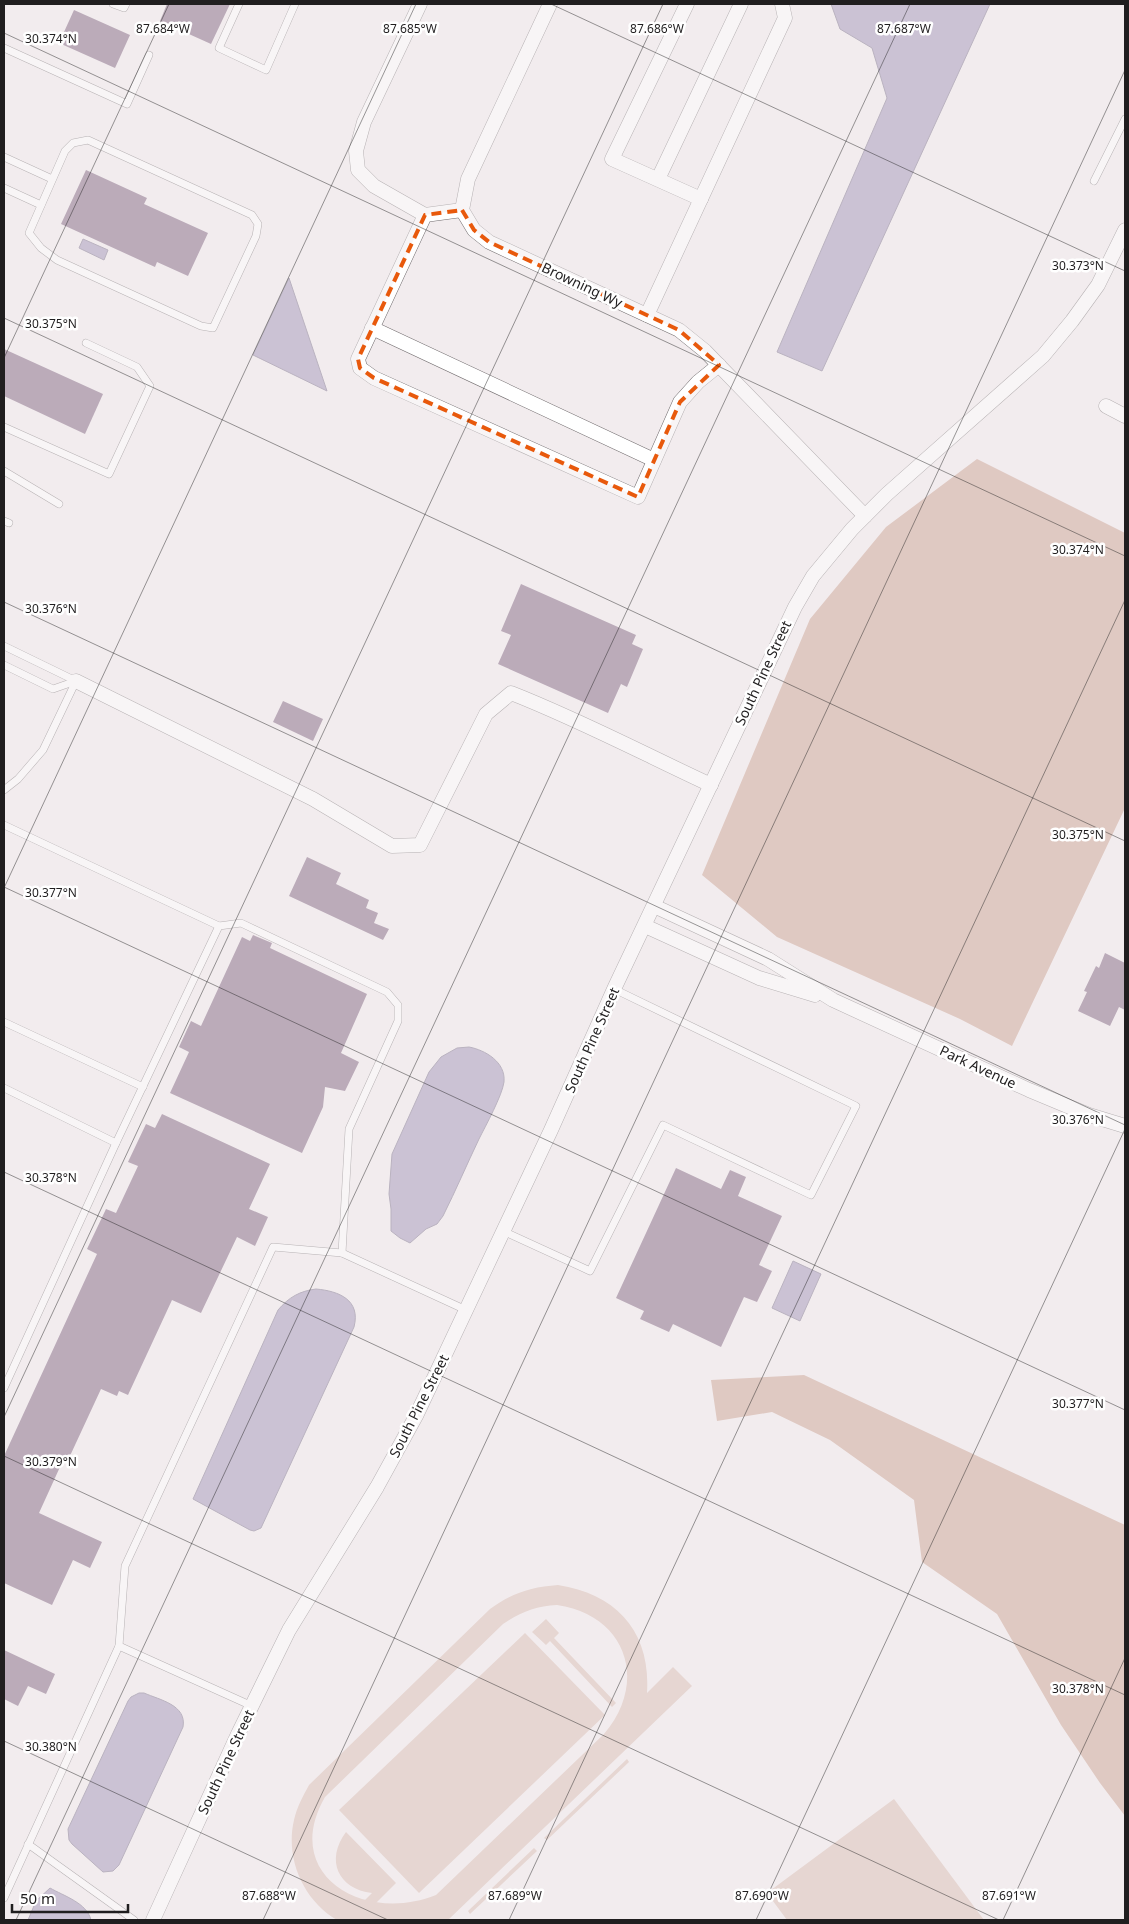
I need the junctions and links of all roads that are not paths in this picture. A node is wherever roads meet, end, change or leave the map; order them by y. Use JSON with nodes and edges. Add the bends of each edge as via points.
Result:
{"nodes":[{"id":1,"x":113,"y":4,"type":"edge"},
{"id":2,"x":126,"y":4,"type":"edge"},
{"id":3,"x":239,"y":4,"type":"edge"},
{"id":4,"x":295,"y":4,"type":"edge"},
{"id":5,"x":420,"y":4,"type":"edge"},
{"id":6,"x":550,"y":4,"type":"edge"},
{"id":7,"x":687,"y":4,"type":"edge"},
{"id":8,"x":741,"y":4,"type":"edge"},
{"id":9,"x":782,"y":4,"type":"edge"},
{"id":10,"x":4,"y":48,"type":"edge"},
{"id":11,"x":149,"y":55,"type":"dead end"},
{"id":12,"x":1125,"y":118,"type":"edge"},
{"id":13,"x":4,"y":157,"type":"edge"},
{"id":14,"x":52,"y":179,"type":"junction"},
{"id":15,"x":658,"y":179,"type":"junction"},
{"id":16,"x":1094,"y":181,"type":"dead end"},
{"id":17,"x":4,"y":188,"type":"edge"},
{"id":18,"x":701,"y":199,"type":"junction"},
{"id":19,"x":41,"y":205,"type":"junction"},
{"id":20,"x":462,"y":210,"type":"junction"},
{"id":21,"x":425,"y":215,"type":"junction"},
{"id":22,"x":1125,"y":230,"type":"edge"},
{"id":23,"x":647,"y":315,"type":"junction"},
{"id":24,"x":372,"y":328,"type":"junction"},
{"id":25,"x":86,"y":343,"type":"dead end"},
{"id":26,"x":718,"y":365,"type":"junction"},
{"id":27,"x":1106,"y":406,"type":"dead end"},
{"id":28,"x":1125,"y":416,"type":"edge"},
{"id":29,"x":4,"y":427,"type":"edge"},
{"id":30,"x":654,"y":460,"type":"junction"},
{"id":31,"x":4,"y":472,"type":"edge"},
{"id":32,"x":59,"y":504,"type":"dead end"},
{"id":33,"x":865,"y":516,"type":"junction"},
{"id":34,"x":4,"y":646,"type":"edge"},
{"id":35,"x":4,"y":665,"type":"edge"},
{"id":36,"x":76,"y":682,"type":"junction"},
{"id":37,"x":711,"y":785,"type":"junction"},
{"id":38,"x":4,"y":790,"type":"edge"},
{"id":39,"x":4,"y":825,"type":"edge"},
{"id":40,"x":654,"y":906,"type":"junction"},
{"id":41,"x":218,"y":926,"type":"junction"},
{"id":42,"x":645,"y":926,"type":"junction"},
{"id":43,"x":614,"y":989,"type":"junction"},
{"id":44,"x":833,"y":1000,"type":"junction"},
{"id":45,"x":4,"y":1022,"type":"edge"},
{"id":46,"x":143,"y":1087,"type":"junction"},
{"id":47,"x":4,"y":1088,"type":"edge"},
{"id":48,"x":1125,"y":1126,"type":"edge"},
{"id":49,"x":116,"y":1143,"type":"junction"},
{"id":50,"x":503,"y":1231,"type":"junction"},
{"id":51,"x":342,"y":1253,"type":"junction"},
{"id":52,"x":466,"y":1310,"type":"junction"},
{"id":53,"x":4,"y":1388,"type":"edge"},
{"id":54,"x":118,"y":1646,"type":"junction"},
{"id":55,"x":252,"y":1706,"type":"junction"},
{"id":56,"x":28,"y":1844,"type":"junction"},
{"id":57,"x":4,"y":1898,"type":"edge"},
{"id":58,"x":134,"y":1920,"type":"edge"},
{"id":59,"x":153,"y":1920,"type":"edge"}],
"edges":[{"from":1,"to":2,"type":"lane","via":[[124,8]]},
{"from":3,"to":4,"type":"lane","via":[[219,48],[266,70]]},
{"from":5,"to":21,"type":"street","via":[[364,122],[356,151],[358,170],[374,186]]},
{"from":6,"to":20,"type":"street","via":[[468,178]]},
{"from":7,"to":15,"type":"street","via":[[612,159]]},
{"from":8,"to":15,"type":"street"},
{"from":9,"to":18,"type":"street","via":[[785,18]]},
{"from":10,"to":11,"type":"lane","via":[[127,104]]},
{"from":12,"to":16,"type":"lane"},
{"from":13,"to":14,"type":"lane"},
{"from":14,"to":19,"type":"lane"},
{"from":14,"to":19,"type":"lane","via":[[65,151],[73,144],[88,140],[252,215],[258,224],[256,236],[213,328],[201,326],[57,260],[40,248],[29,233]]},
{"from":15,"to":18,"type":"street"},
{"from":17,"to":19,"type":"lane"},
{"from":18,"to":23,"type":"street"},
{"from":20,"to":21,"type":"street"},
{"from":20,"to":23,"type":"street","name":"Browning Wy","via":[[474,230],[489,242]]},
{"from":21,"to":24,"type":"street"},
{"from":22,"to":33,"type":"street","name":"South Pine Street","via":[[1098,285],[1043,356]]},
{"from":23,"to":26,"type":"street","name":"Browning Wy","via":[[679,330]]},
{"from":24,"to":30,"type":"street"},
{"from":24,"to":30,"type":"street","via":[[358,359],[360,368],[374,378],[638,497]]},
{"from":25,"to":29,"type":"lane","via":[[137,367],[150,386],[108,474]]},
{"from":26,"to":30,"type":"street","via":[[680,402]]},
{"from":26,"to":33,"type":"street","name":"Browning Wy"},
{"from":27,"to":28,"type":"street"},
{"from":31,"to":32,"type":"lane"},
{"from":33,"to":37,"type":"street","name":"South Pine Street","via":[[813,576],[795,607]]},
{"from":34,"to":36,"type":"lane"},
{"from":35,"to":36,"type":"lane","via":[[53,689]]},
{"from":36,"to":37,"type":"street","via":[[313,799],[392,846],[420,845],[486,714],[512,693],[560,712]]},
{"from":36,"to":38,"type":"lane","via":[[43,750]]},
{"from":37,"to":40,"type":"street","name":"South Pine Street"},
{"from":39,"to":41,"type":"lane"},
{"from":40,"to":42,"type":"street","name":"South Pine Street"},
{"from":40,"to":44,"type":"street","name":"Park Avenue","via":[[768,959]]},
{"from":41,"to":46,"type":"lane"},
{"from":41,"to":51,"type":"lane","via":[[241,923],[387,992],[398,1005],[398,1021],[348,1129]]},
{"from":42,"to":43,"type":"street","name":"South Pine Street"},
{"from":42,"to":44,"type":"street","name":"Park Avenue","via":[[759,978]]},
{"from":43,"to":50,"type":"street","name":"South Pine Street"},
{"from":43,"to":50,"type":"lane","via":[[856,1106],[811,1195],[663,1125],[590,1271]]},
{"from":44,"to":48,"type":"street","name":"Park Avenue","via":[[1029,1090]]},
{"from":45,"to":46,"type":"lane"},
{"from":46,"to":49,"type":"lane"},
{"from":47,"to":49,"type":"lane"},
{"from":49,"to":53,"type":"lane"},
{"from":50,"to":52,"type":"street","name":"South Pine Street"},
{"from":51,"to":52,"type":"lane"},
{"from":51,"to":54,"type":"lane","via":[[272,1246],[125,1566]]},
{"from":52,"to":55,"type":"street","name":"South Pine Street","via":[[416,1416],[377,1487],[289,1630]]},
{"from":54,"to":55,"type":"lane"},
{"from":54,"to":56,"type":"lane"},
{"from":55,"to":59,"type":"street","name":"South Pine Street"},
{"from":56,"to":57,"type":"lane"},
{"from":56,"to":58,"type":"lane"}]}
